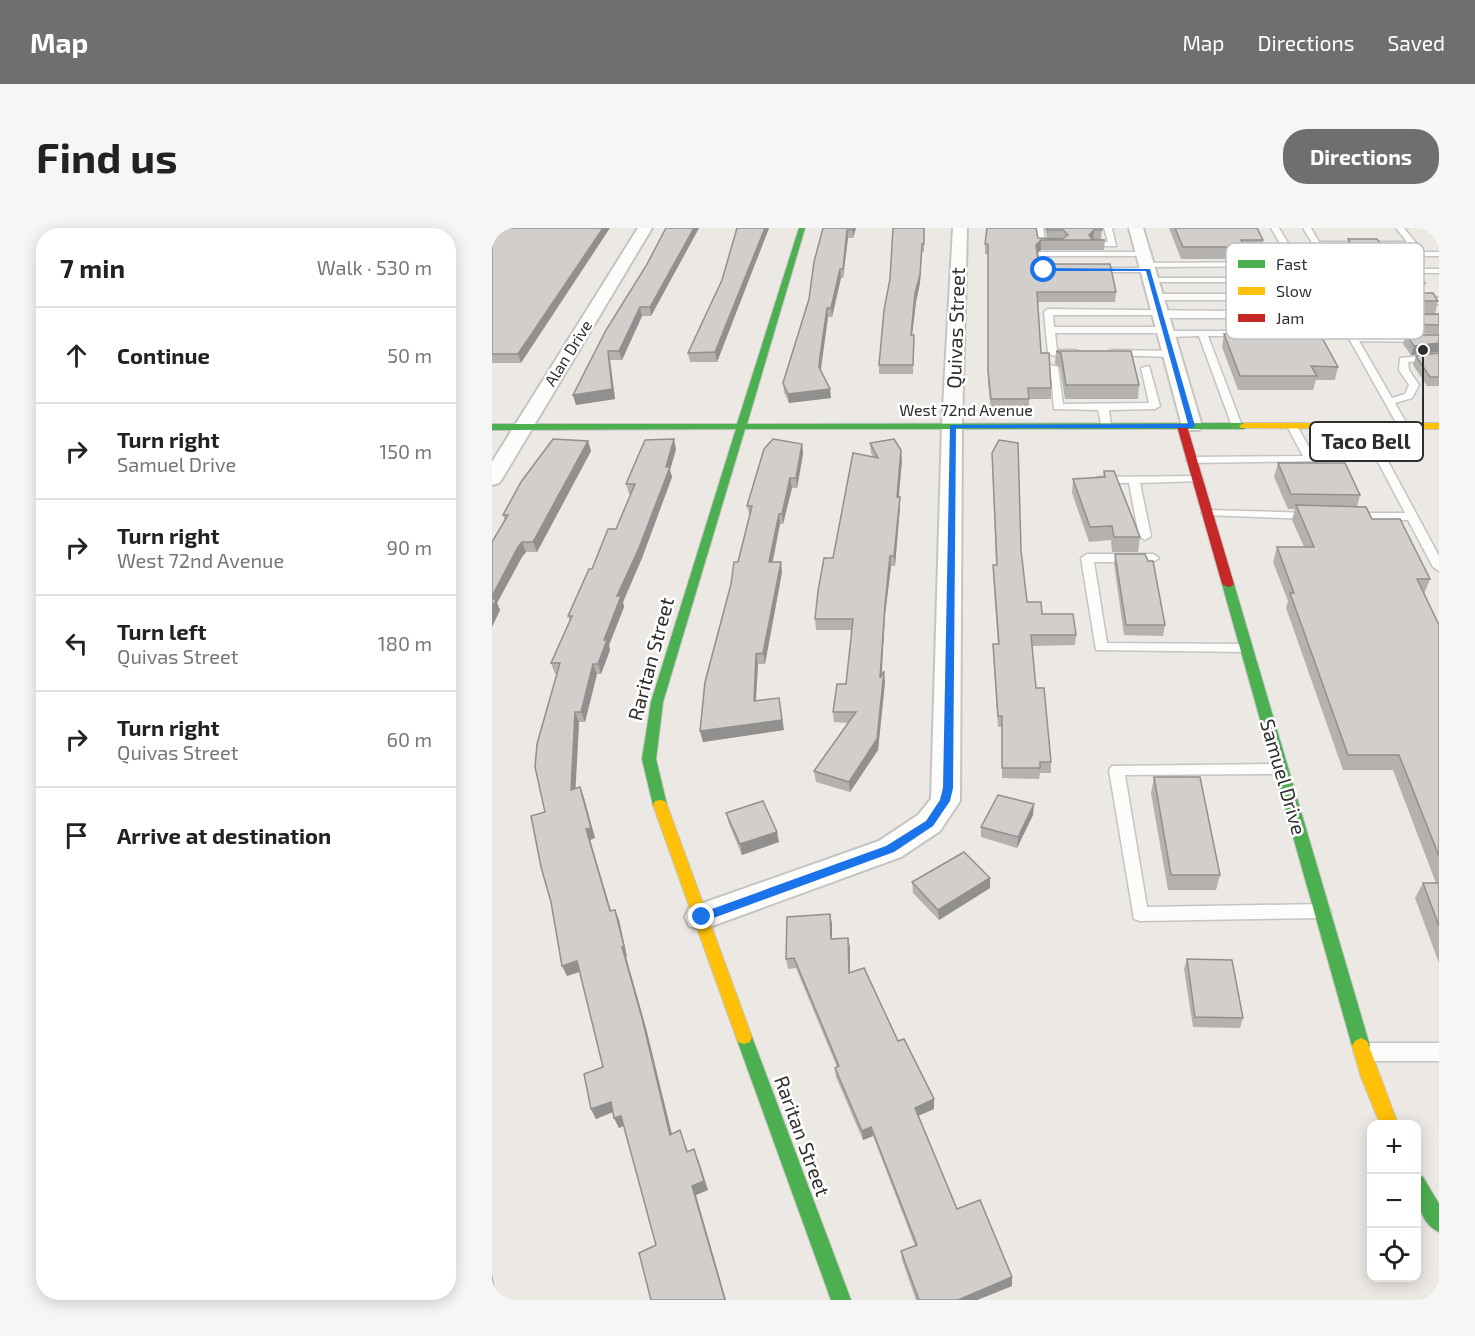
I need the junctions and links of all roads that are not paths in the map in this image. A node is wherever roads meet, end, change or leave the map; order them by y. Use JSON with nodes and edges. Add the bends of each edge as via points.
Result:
{"nodes":[{"id":1,"x":645,"y":228,"type":"edge"},
{"id":2,"x":802,"y":228,"type":"edge"},
{"id":3,"x":960,"y":228,"type":"edge"},
{"id":4,"x":1039,"y":228,"type":"edge"},
{"id":5,"x":1108,"y":228,"type":"edge"},
{"id":6,"x":1136,"y":228,"type":"edge"},
{"id":7,"x":1275,"y":228,"type":"edge"},
{"id":8,"x":1307,"y":228,"type":"edge"},
{"id":9,"x":1400,"y":228,"type":"edge"},
{"id":10,"x":1284,"y":243,"type":"edge"},
{"id":11,"x":1316,"y":243,"type":"edge"},
{"id":12,"x":1416,"y":243,"type":"edge"},
{"id":13,"x":1066,"y":244,"type":"edge"},
{"id":14,"x":1089,"y":244,"type":"edge"},
{"id":15,"x":1147,"y":267,"type":"junction"},
{"id":16,"x":1226,"y":267,"type":"edge"},
{"id":17,"x":1067,"y":270,"type":"edge"},
{"id":18,"x":1078,"y":270,"type":"edge"},
{"id":19,"x":1424,"y":271,"type":"edge"},
{"id":20,"x":1439,"y":272,"type":"edge"},
{"id":21,"x":1226,"y":273,"type":"edge"},
{"id":22,"x":1424,"y":301,"type":"edge"},
{"id":23,"x":1439,"y":301,"type":"edge"},
{"id":24,"x":1226,"y":309,"type":"edge"},
{"id":25,"x":1226,"y":317,"type":"edge"},
{"id":26,"x":1161,"y":318,"type":"junction"},
{"id":27,"x":1050,"y":330,"type":"junction"},
{"id":28,"x":1202,"y":333,"type":"junction"},
{"id":29,"x":1226,"y":333,"type":"edge"},
{"id":30,"x":1354,"y":339,"type":"edge"},
{"id":31,"x":1424,"y":339,"type":"edge"},
{"id":32,"x":1439,"y":339,"type":"edge"},
{"id":33,"x":1089,"y":353,"type":"edge"},
{"id":34,"x":1101,"y":353,"type":"edge"},
{"id":35,"x":1172,"y":354,"type":"junction"},
{"id":36,"x":1439,"y":357,"type":"edge"},
{"id":37,"x":1053,"y":367,"type":"dead end"},
{"id":38,"x":1146,"y":368,"type":"dead end"},
{"id":39,"x":1389,"y":402,"type":"junction"},
{"id":40,"x":1102,"y":407,"type":"junction"},
{"id":41,"x":740,"y":426,"type":"junction"},
{"id":42,"x":952,"y":426,"type":"junction"},
{"id":43,"x":1106,"y":426,"type":"junction"},
{"id":44,"x":1187,"y":426,"type":"junction"},
{"id":45,"x":1237,"y":426,"type":"junction"},
{"id":46,"x":1292,"y":426,"type":"junction"},
{"id":47,"x":1364,"y":426,"type":"junction"},
{"id":48,"x":1403,"y":426,"type":"junction"},
{"id":49,"x":1439,"y":426,"type":"edge"},
{"id":50,"x":492,"y":427,"type":"edge"},
{"id":51,"x":522,"y":427,"type":"junction"},
{"id":52,"x":1191,"y":460,"type":"junction"},
{"id":53,"x":492,"y":478,"type":"edge"},
{"id":54,"x":1197,"y":479,"type":"junction"},
{"id":55,"x":1087,"y":480,"type":"edge"},
{"id":56,"x":1134,"y":480,"type":"junction"},
{"id":57,"x":1207,"y":513,"type":"junction"},
{"id":58,"x":1412,"y":517,"type":"junction"},
{"id":59,"x":1145,"y":536,"type":"dead end"},
{"id":60,"x":1153,"y":558,"type":"edge"},
{"id":61,"x":1439,"y":567,"type":"edge"},
{"id":62,"x":1245,"y":648,"type":"junction"},
{"id":63,"x":1280,"y":769,"type":"junction"},
{"id":64,"x":1322,"y":911,"type":"junction"},
{"id":65,"x":702,"y":917,"type":"junction"},
{"id":66,"x":1363,"y":1052,"type":"junction"},
{"id":67,"x":1439,"y":1052,"type":"edge"},
{"id":68,"x":1387,"y":1120,"type":"edge"},
{"id":69,"x":1421,"y":1191,"type":"edge"},
{"id":70,"x":1439,"y":1222,"type":"edge"},
{"id":71,"x":841,"y":1300,"type":"edge"}],
"edges":[{"from":1,"to":51,"type":"street","name":"Alan Drive"},
{"from":2,"to":41,"type":"street","name":"Raritan Street"},
{"from":3,"to":42,"type":"street","name":"Quivas Street"},
{"from":4,"to":13,"type":"lane","via":[[1042,244]]},
{"from":5,"to":14,"type":"lane","via":[[1113,244]]},
{"from":6,"to":15,"type":"street","name":"Samuel Drive"},
{"from":7,"to":10,"type":"lane"},
{"from":8,"to":11,"type":"lane"},
{"from":9,"to":12,"type":"lane"},
{"from":15,"to":16,"type":"lane"},
{"from":15,"to":17,"type":"lane","via":[[1042,254],[1044,270]]},
{"from":15,"to":18,"type":"lane"},
{"from":15,"to":21,"type":"lane"},
{"from":15,"to":26,"type":"street","name":"Samuel Drive"},
{"from":19,"to":20,"type":"lane"},
{"from":22,"to":23,"type":"lane"},
{"from":24,"to":26,"type":"lane"},
{"from":25,"to":26,"type":"lane"},
{"from":26,"to":27,"type":"lane"},
{"from":26,"to":27,"type":"lane","via":[[1048,312]]},
{"from":26,"to":28,"type":"lane"},
{"from":26,"to":35,"type":"street","name":"Samuel Drive"},
{"from":27,"to":33,"type":"lane","via":[[1053,353]]},
{"from":28,"to":29,"type":"lane"},
{"from":28,"to":45,"type":"lane"},
{"from":30,"to":39,"type":"lane"},
{"from":31,"to":32,"type":"lane"},
{"from":34,"to":35,"type":"lane"},
{"from":35,"to":44,"type":"street","name":"Samuel Drive"},
{"from":36,"to":39,"type":"lane","via":[[1403,360],[1404,370],[1414,385],[1409,396]]},
{"from":37,"to":40,"type":"lane","via":[[1059,407]]},
{"from":38,"to":40,"type":"lane","via":[[1155,406]]},
{"from":39,"to":48,"type":"lane"},
{"from":40,"to":43,"type":"lane"},
{"from":41,"to":42,"type":"street","name":"West 72nd Avenue"},
{"from":41,"to":51,"type":"street","name":"West 72nd Avenue"},
{"from":41,"to":65,"type":"street","name":"Raritan Street","via":[[657,702],[649,759],[661,810]]},
{"from":42,"to":43,"type":"street","name":"West 72nd Avenue"},
{"from":42,"to":65,"type":"street","name":"Quivas Street","via":[[945,801],[929,824],[890,849]]},
{"from":43,"to":44,"type":"street","name":"West 72nd Avenue"},
{"from":44,"to":45,"type":"street","name":"West 72nd Avenue"},
{"from":44,"to":52,"type":"street","name":"Samuel Drive"},
{"from":45,"to":46,"type":"street","name":"West 72nd Avenue"},
{"from":46,"to":47,"type":"street","name":"West 72nd Avenue"},
{"from":46,"to":52,"type":"lane","via":[[1316,459]]},
{"from":47,"to":48,"type":"street","name":"West 72nd Avenue"},
{"from":47,"to":58,"type":"lane"},
{"from":48,"to":49,"type":"street","name":"West 72nd Avenue"},
{"from":50,"to":51,"type":"street","name":"West 72nd Avenue"},
{"from":51,"to":53,"type":"street","name":"Alan Drive"},
{"from":52,"to":54,"type":"street","name":"Samuel Drive"},
{"from":54,"to":56,"type":"lane"},
{"from":54,"to":57,"type":"street","name":"Samuel Drive"},
{"from":55,"to":56,"type":"lane"},
{"from":56,"to":59,"type":"lane"},
{"from":57,"to":58,"type":"lane"},
{"from":57,"to":62,"type":"street","name":"Samuel Drive"},
{"from":58,"to":61,"type":"lane"},
{"from":60,"to":62,"type":"lane","via":[[1087,558],[1101,647]]},
{"from":62,"to":63,"type":"street","name":"Samuel Drive"},
{"from":63,"to":64,"type":"street","name":"Samuel Drive"},
{"from":63,"to":64,"type":"lane","via":[[1117,770],[1140,914]]},
{"from":64,"to":66,"type":"street","name":"Samuel Drive"},
{"from":65,"to":71,"type":"street","name":"Raritan Street"},
{"from":66,"to":67,"type":"lane"},
{"from":66,"to":68,"type":"street","name":"Samuel Drive"},
{"from":69,"to":70,"type":"street"}]}
